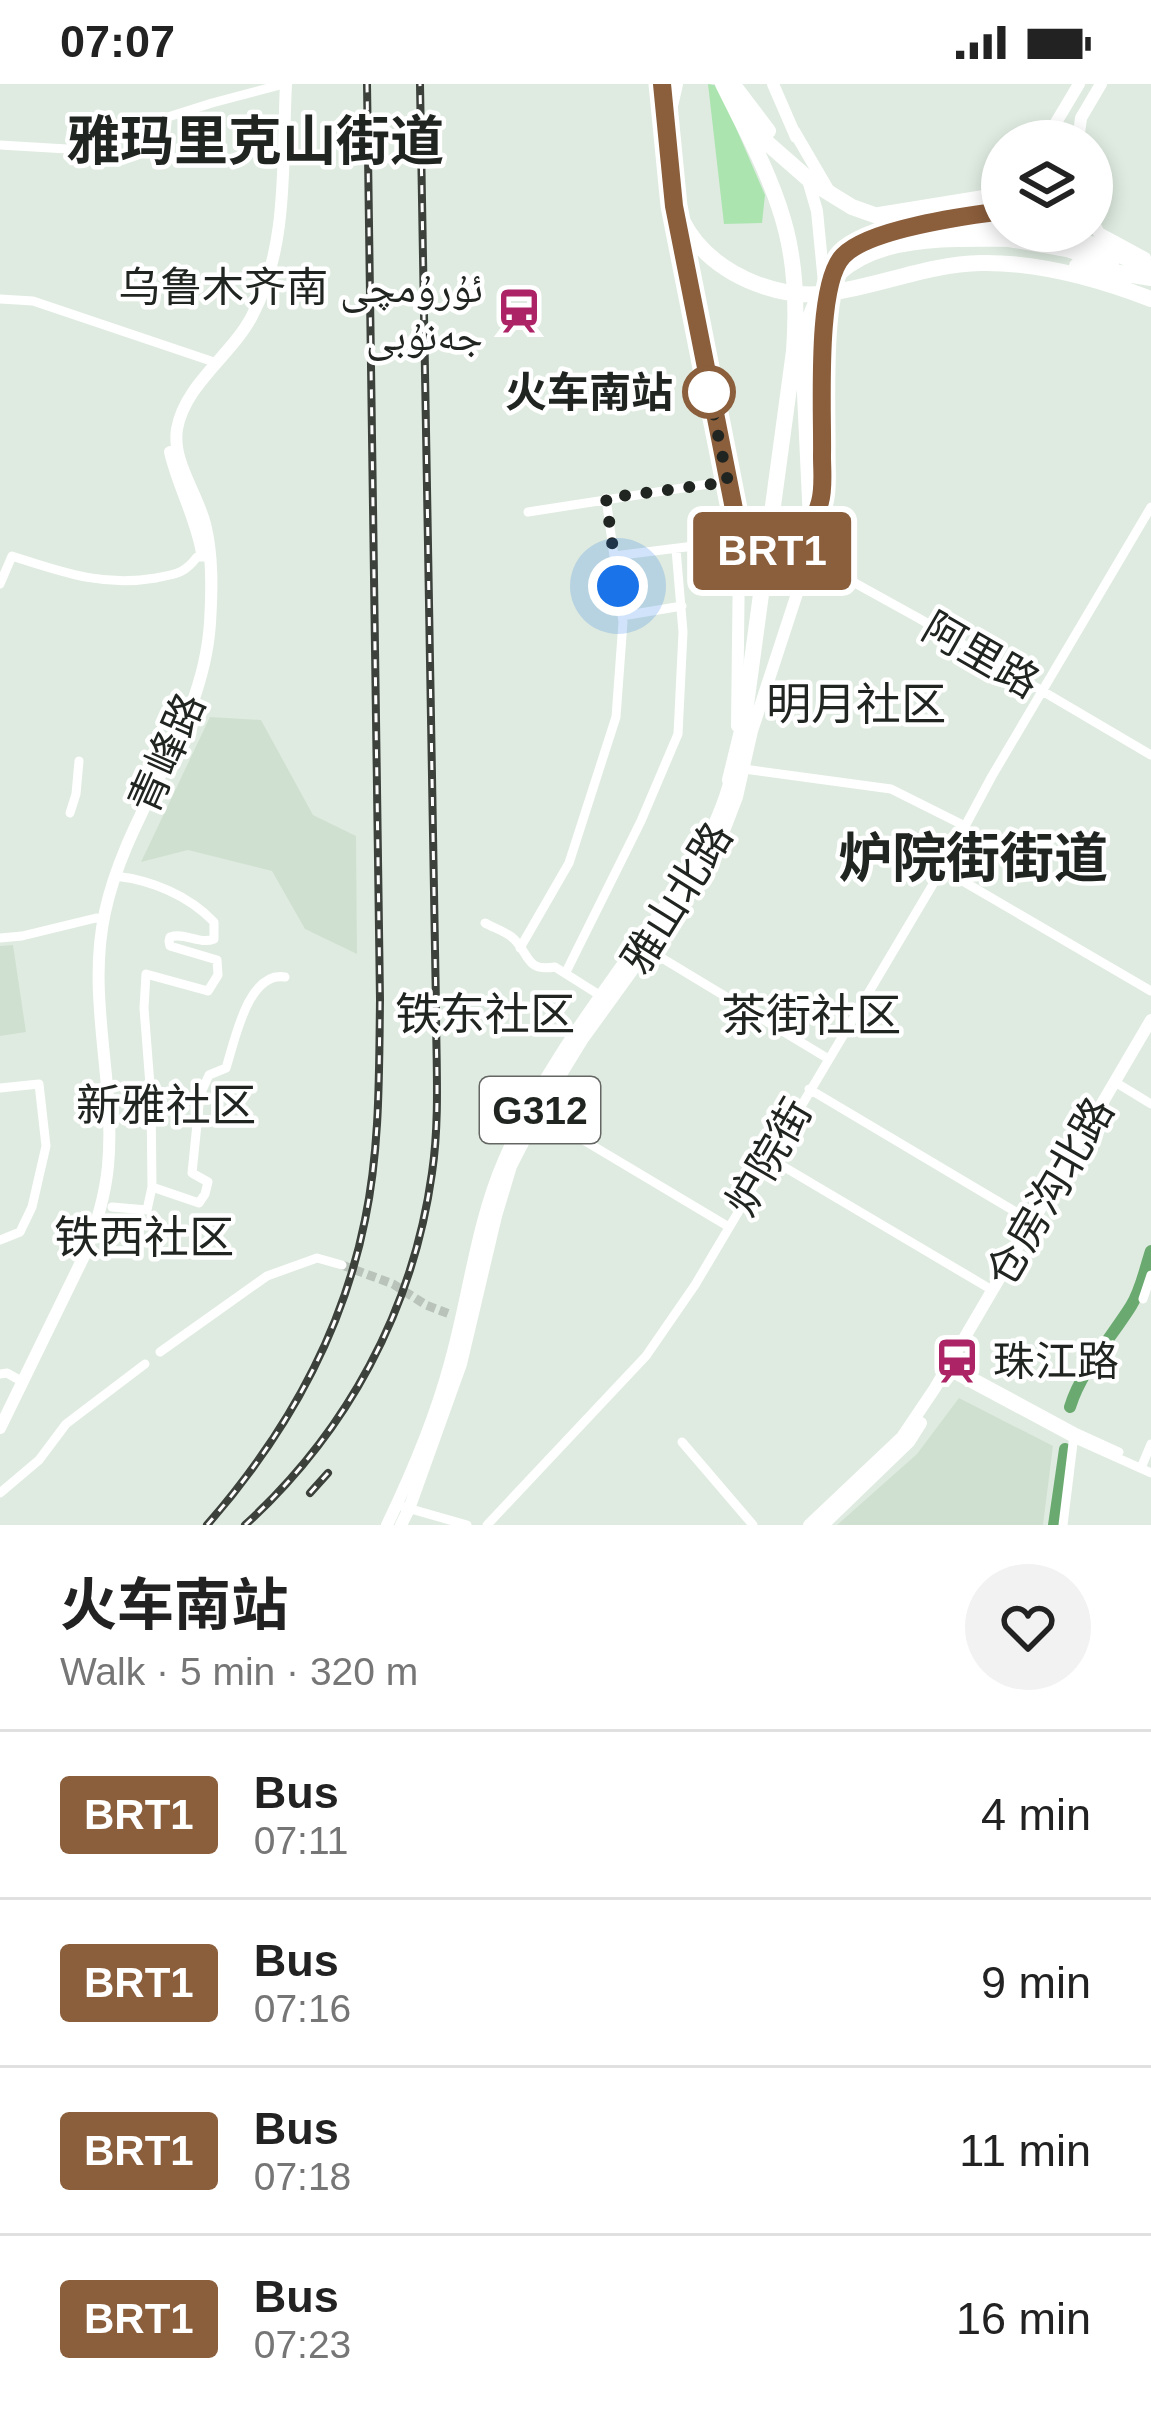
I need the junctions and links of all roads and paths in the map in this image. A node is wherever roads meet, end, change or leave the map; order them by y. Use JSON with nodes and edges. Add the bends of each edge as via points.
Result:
{"nodes":[{"id":1,"x":282,"y":84,"type":"edge"},
{"id":2,"x":662,"y":84,"type":"edge"},
{"id":3,"x":679,"y":84,"type":"edge"},
{"id":4,"x":722,"y":84,"type":"edge"},
{"id":5,"x":733,"y":84,"type":"edge"},
{"id":6,"x":742,"y":84,"type":"edge"},
{"id":7,"x":773,"y":84,"type":"edge"},
{"id":8,"x":1078,"y":84,"type":"edge"},
{"id":9,"x":1101,"y":84,"type":"edge"},
{"id":10,"x":752,"y":116,"type":"junction"},
{"id":11,"x":1081,"y":118,"type":"edge"},
{"id":12,"x":1057,"y":120,"type":"edge"},
{"id":13,"x":794,"y":131,"type":"junction"},
{"id":14,"x":0,"y":146,"type":"edge"},
{"id":15,"x":981,"y":197,"type":"edge"},
{"id":16,"x":981,"y":215,"type":"edge"},
{"id":17,"x":981,"y":229,"type":"edge"},
{"id":18,"x":981,"y":234,"type":"edge"},
{"id":19,"x":981,"y":236,"type":"edge"},
{"id":20,"x":1113,"y":242,"type":"edge"},
{"id":21,"x":1077,"y":252,"type":"edge"},
{"id":22,"x":1089,"y":252,"type":"edge"},
{"id":23,"x":1151,"y":273,"type":"edge"},
{"id":24,"x":1151,"y":297,"type":"edge"},
{"id":25,"x":0,"y":299,"type":"edge"},
{"id":26,"x":818,"y":313,"type":"junction"},
{"id":27,"x":803,"y":351,"type":"junction"},
{"id":28,"x":211,"y":361,"type":"junction"},
{"id":29,"x":728,"y":482,"type":"junction"},
{"id":30,"x":606,"y":498,"type":"junction"},
{"id":31,"x":1151,"y":507,"type":"edge"},
{"id":32,"x":528,"y":512,"type":"dead end"},
{"id":33,"x":735,"y":514,"type":"junction"},
{"id":34,"x":812,"y":521,"type":"junction"},
{"id":35,"x":702,"y":544,"type":"dead end"},
{"id":36,"x":676,"y":549,"type":"junction"},
{"id":37,"x":6,"y":554,"type":"edge"},
{"id":38,"x":614,"y":556,"type":"junction"},
{"id":39,"x":206,"y":557,"type":"junction"},
{"id":40,"x":808,"y":560,"type":"junction"},
{"id":41,"x":0,"y":584,"type":"edge"},
{"id":42,"x":682,"y":605,"type":"junction"},
{"id":43,"x":622,"y":616,"type":"junction"},
{"id":44,"x":1042,"y":690,"type":"junction"},
{"id":45,"x":752,"y":731,"type":"junction"},
{"id":46,"x":1151,"y":755,"type":"edge"},
{"id":47,"x":79,"y":761,"type":"dead end"},
{"id":48,"x":737,"y":775,"type":"junction"},
{"id":49,"x":70,"y":812,"type":"dead end"},
{"id":50,"x":965,"y":826,"type":"junction"},
{"id":51,"x":942,"y":869,"type":"junction"},
{"id":52,"x":115,"y":876,"type":"junction"},
{"id":53,"x":100,"y":918,"type":"junction"},
{"id":54,"x":485,"y":923,"type":"dead end"},
{"id":55,"x":0,"y":938,"type":"edge"},
{"id":56,"x":643,"y":946,"type":"junction"},
{"id":57,"x":520,"y":948,"type":"junction"},
{"id":58,"x":566,"y":972,"type":"junction"},
{"id":59,"x":285,"y":977,"type":"dead end"},
{"id":60,"x":1151,"y":991,"type":"edge"},
{"id":61,"x":601,"y":996,"type":"junction"},
{"id":62,"x":1151,"y":1020,"type":"edge"},
{"id":63,"x":1151,"y":1032,"type":"edge"},
{"id":64,"x":827,"y":1058,"type":"junction"},
{"id":65,"x":1118,"y":1083,"type":"junction"},
{"id":66,"x":0,"y":1088,"type":"edge"},
{"id":67,"x":809,"y":1089,"type":"junction"},
{"id":68,"x":1151,"y":1104,"type":"edge"},
{"id":69,"x":538,"y":1113,"type":"junction"},
{"id":70,"x":769,"y":1158,"type":"junction"},
{"id":71,"x":152,"y":1187,"type":"junction"},
{"id":72,"x":112,"y":1207,"type":"dead end"},
{"id":73,"x":1035,"y":1223,"type":"junction"},
{"id":74,"x":729,"y":1227,"type":"junction"},
{"id":75,"x":0,"y":1240,"type":"edge"},
{"id":76,"x":342,"y":1265,"type":"tunnel mouth"},
{"id":77,"x":1151,"y":1275,"type":"edge"},
{"id":78,"x":992,"y":1290,"type":"junction"},
{"id":79,"x":1143,"y":1299,"type":"dead end"},
{"id":80,"x":462,"y":1319,"type":"junction"},
{"id":81,"x":160,"y":1352,"type":"dead end"},
{"id":82,"x":145,"y":1364,"type":"dead end"},
{"id":83,"x":951,"y":1369,"type":"junction"},
{"id":84,"x":0,"y":1373,"type":"edge"},
{"id":85,"x":19,"y":1380,"type":"junction"},
{"id":86,"x":0,"y":1412,"type":"edge"},
{"id":87,"x":0,"y":1428,"type":"edge"},
{"id":88,"x":1074,"y":1435,"type":"junction"},
{"id":89,"x":682,"y":1442,"type":"dead end"},
{"id":90,"x":1151,"y":1444,"type":"edge"},
{"id":91,"x":1147,"y":1468,"type":"edge"},
{"id":92,"x":0,"y":1493,"type":"edge"},
{"id":93,"x":403,"y":1507,"type":"junction"},
{"id":94,"x":387,"y":1525,"type":"edge"},
{"id":95,"x":401,"y":1525,"type":"edge"},
{"id":96,"x":467,"y":1525,"type":"edge"},
{"id":97,"x":487,"y":1525,"type":"edge"},
{"id":98,"x":753,"y":1525,"type":"edge"},
{"id":99,"x":809,"y":1525,"type":"edge"},
{"id":100,"x":823,"y":1525,"type":"edge"},
{"id":101,"x":1063,"y":1525,"type":"edge"}],
"edges":[{"from":1,"to":14,"type":"street","via":[[67,149]]},
{"from":1,"to":28,"type":"main road","name":"青峰路","via":[[267,256],[246,313]]},
{"from":1,"to":39,"type":"main road","name":"青峰路","via":[[280,217],[269,276],[243,332],[178,424]]},
{"from":2,"to":29,"type":"main road","number":"G312","via":[[674,206]]},
{"from":3,"to":23,"type":"highway","via":[[675,177],[685,206],[704,237],[748,271],[801,286],[991,253]]},
{"from":3,"to":24,"type":"highway","via":[[664,144],[678,212],[697,242],[744,278],[801,295],[987,262]]},
{"from":4,"to":10,"type":"highway"},
{"from":5,"to":10,"type":"highway"},
{"from":6,"to":10,"type":"highway"},
{"from":7,"to":13,"type":"main road","number":"G312"},
{"from":8,"to":12,"type":"main road"},
{"from":9,"to":11,"type":"main road"},
{"from":10,"to":17,"type":"highway","via":[[818,177],[857,198]]},
{"from":10,"to":18,"type":"highway","via":[[814,183],[852,208],[952,235]]},
{"from":10,"to":48,"type":"highway","name":"雅山北路","via":[[787,222],[797,305]]},
{"from":13,"to":15,"type":"main road","via":[[828,190],[847,205],[873,214]]},
{"from":13,"to":26,"type":"main road","number":"G312","via":[[824,262]]},
{"from":16,"to":26,"type":"main road","via":[[859,242],[833,270]]},
{"from":19,"to":26,"type":"highway","via":[[875,252],[835,277]]},
{"from":20,"to":23,"type":"main road"},
{"from":21,"to":23,"type":"highway"},
{"from":22,"to":24,"type":"main road"},
{"from":25,"to":28,"type":"street","via":[[33,301]]},
{"from":26,"to":27,"type":"highway"},
{"from":26,"to":34,"type":"main road","number":"G312","via":[[822,490]]},
{"from":27,"to":34,"type":"highway"},
{"from":27,"to":45,"type":"highway"},
{"from":28,"to":39,"type":"main road","name":"青峰路","via":[[180,399],[170,441]]},
{"from":29,"to":30,"type":"street"},
{"from":29,"to":33,"type":"main road","number":"G312"},
{"from":30,"to":32,"type":"street"},
{"from":30,"to":38,"type":"street"},
{"from":31,"to":44,"type":"street","name":"炉院街"},
{"from":33,"to":34,"type":"main road","via":[[747,538],[774,552],[796,544]]},
{"from":33,"to":48,"type":"main road","name":"雅山北路","number":"G312"},
{"from":34,"to":40,"type":"main road","name":"雅山北路","number":"G312"},
{"from":35,"to":36,"type":"street"},
{"from":36,"to":38,"type":"street"},
{"from":36,"to":42,"type":"street"},
{"from":37,"to":39,"type":"street","via":[[102,582],[186,571]]},
{"from":37,"to":41,"type":"street"},
{"from":38,"to":43,"type":"street"},
{"from":39,"to":52,"type":"main road","name":"青峰路","via":[[209,631],[200,683]]},
{"from":39,"to":53,"type":"main road","name":"青峰路","via":[[189,693],[120,840]]},
{"from":40,"to":44,"type":"street","name":"阿里路"},
{"from":40,"to":45,"type":"main road","name":"雅山北路","number":"G312"},
{"from":42,"to":43,"type":"street"},
{"from":42,"to":58,"type":"street","via":[[678,734]]},
{"from":43,"to":57,"type":"street","via":[[616,717],[569,863]]},
{"from":44,"to":46,"type":"street","name":"阿里路"},
{"from":44,"to":50,"type":"street","name":"炉院街"},
{"from":45,"to":48,"type":"main road","name":"雅山北路","number":"G312"},
{"from":47,"to":49,"type":"street"},
{"from":48,"to":50,"type":"street","via":[[891,789]]},
{"from":48,"to":56,"type":"main road","name":"雅山北路","number":"G312"},
{"from":50,"to":51,"type":"street","name":"炉院街"},
{"from":51,"to":60,"type":"street"},
{"from":51,"to":64,"type":"street","name":"炉院街"},
{"from":52,"to":53,"type":"main road","name":"青峰路"},
{"from":52,"to":71,"type":"street","via":[[163,888],[214,922],[214,940],[169,940],[217,960],[208,991],[146,974]]},
{"from":53,"to":55,"type":"street"},
{"from":53,"to":85,"type":"main road","name":"青峰路","via":[[90,999],[100,1173],[78,1250]]},
{"from":54,"to":57,"type":"street"},
{"from":56,"to":61,"type":"main road","name":"雅山北路","number":"G312"},
{"from":56,"to":64,"type":"street"},
{"from":56,"to":69,"type":"main road","name":"雅山北路","number":"G312"},
{"from":57,"to":58,"type":"street","via":[[536,966]]},
{"from":58,"to":61,"type":"street"},
{"from":59,"to":71,"type":"street","via":[[267,980],[248,1000],[226,1068],[209,1075],[200,1095],[192,1172],[208,1182],[205,1194],[199,1203]]},
{"from":61,"to":80,"type":"main road","name":"雅山北路","number":"G312","via":[[503,1162]]},
{"from":62,"to":65,"type":"main road","name":"仓房沟北路"},
{"from":63,"to":65,"type":"main road","name":"仓房沟北路"},
{"from":64,"to":67,"type":"street","name":"炉院街"},
{"from":65,"to":68,"type":"street"},
{"from":65,"to":73,"type":"main road","name":"仓房沟北路"},
{"from":66,"to":75,"type":"street","via":[[39,1084],[46,1146],[20,1232]]},
{"from":67,"to":70,"type":"street","name":"炉院街"},
{"from":67,"to":73,"type":"street"},
{"from":69,"to":74,"type":"street"},
{"from":69,"to":80,"type":"main road","name":"雅山北路","number":"G312","via":[[511,1166]]},
{"from":70,"to":74,"type":"street","name":"炉院街"},
{"from":70,"to":78,"type":"street"},
{"from":71,"to":72,"type":"street","via":[[147,1210]]},
{"from":73,"to":78,"type":"main road","name":"仓房沟北路"},
{"from":73,"to":83,"type":"main road","name":"仓房沟北路"},
{"from":74,"to":97,"type":"street","name":"炉院街","via":[[646,1356]]},
{"from":76,"to":81,"type":"street","via":[[316,1258],[267,1276]]},
{"from":77,"to":79,"type":"street"},
{"from":78,"to":83,"type":"main road","name":"仓房沟北路"},
{"from":80,"to":93,"type":"main road","name":"雅山北路","number":"G312"},
{"from":82,"to":92,"type":"street","via":[[66,1424]]},
{"from":83,"to":88,"type":"street"},
{"from":83,"to":99,"type":"main road","name":"仓房沟北路","via":[[902,1437]]},
{"from":83,"to":100,"type":"main road","name":"仓房沟北路","via":[[910,1442]]},
{"from":84,"to":85,"type":"street"},
{"from":85,"to":86,"type":"main road","name":"青峰路"},
{"from":85,"to":87,"type":"main road","name":"青峰路"},
{"from":88,"to":91,"type":"street"},
{"from":88,"to":101,"type":"street"},
{"from":89,"to":98,"type":"street"},
{"from":90,"to":91,"type":"street"},
{"from":93,"to":94,"type":"main road","name":"雅山北路","number":"G312"},
{"from":93,"to":95,"type":"main road","name":"雅山北路","number":"G312"},
{"from":93,"to":96,"type":"street"}]}
